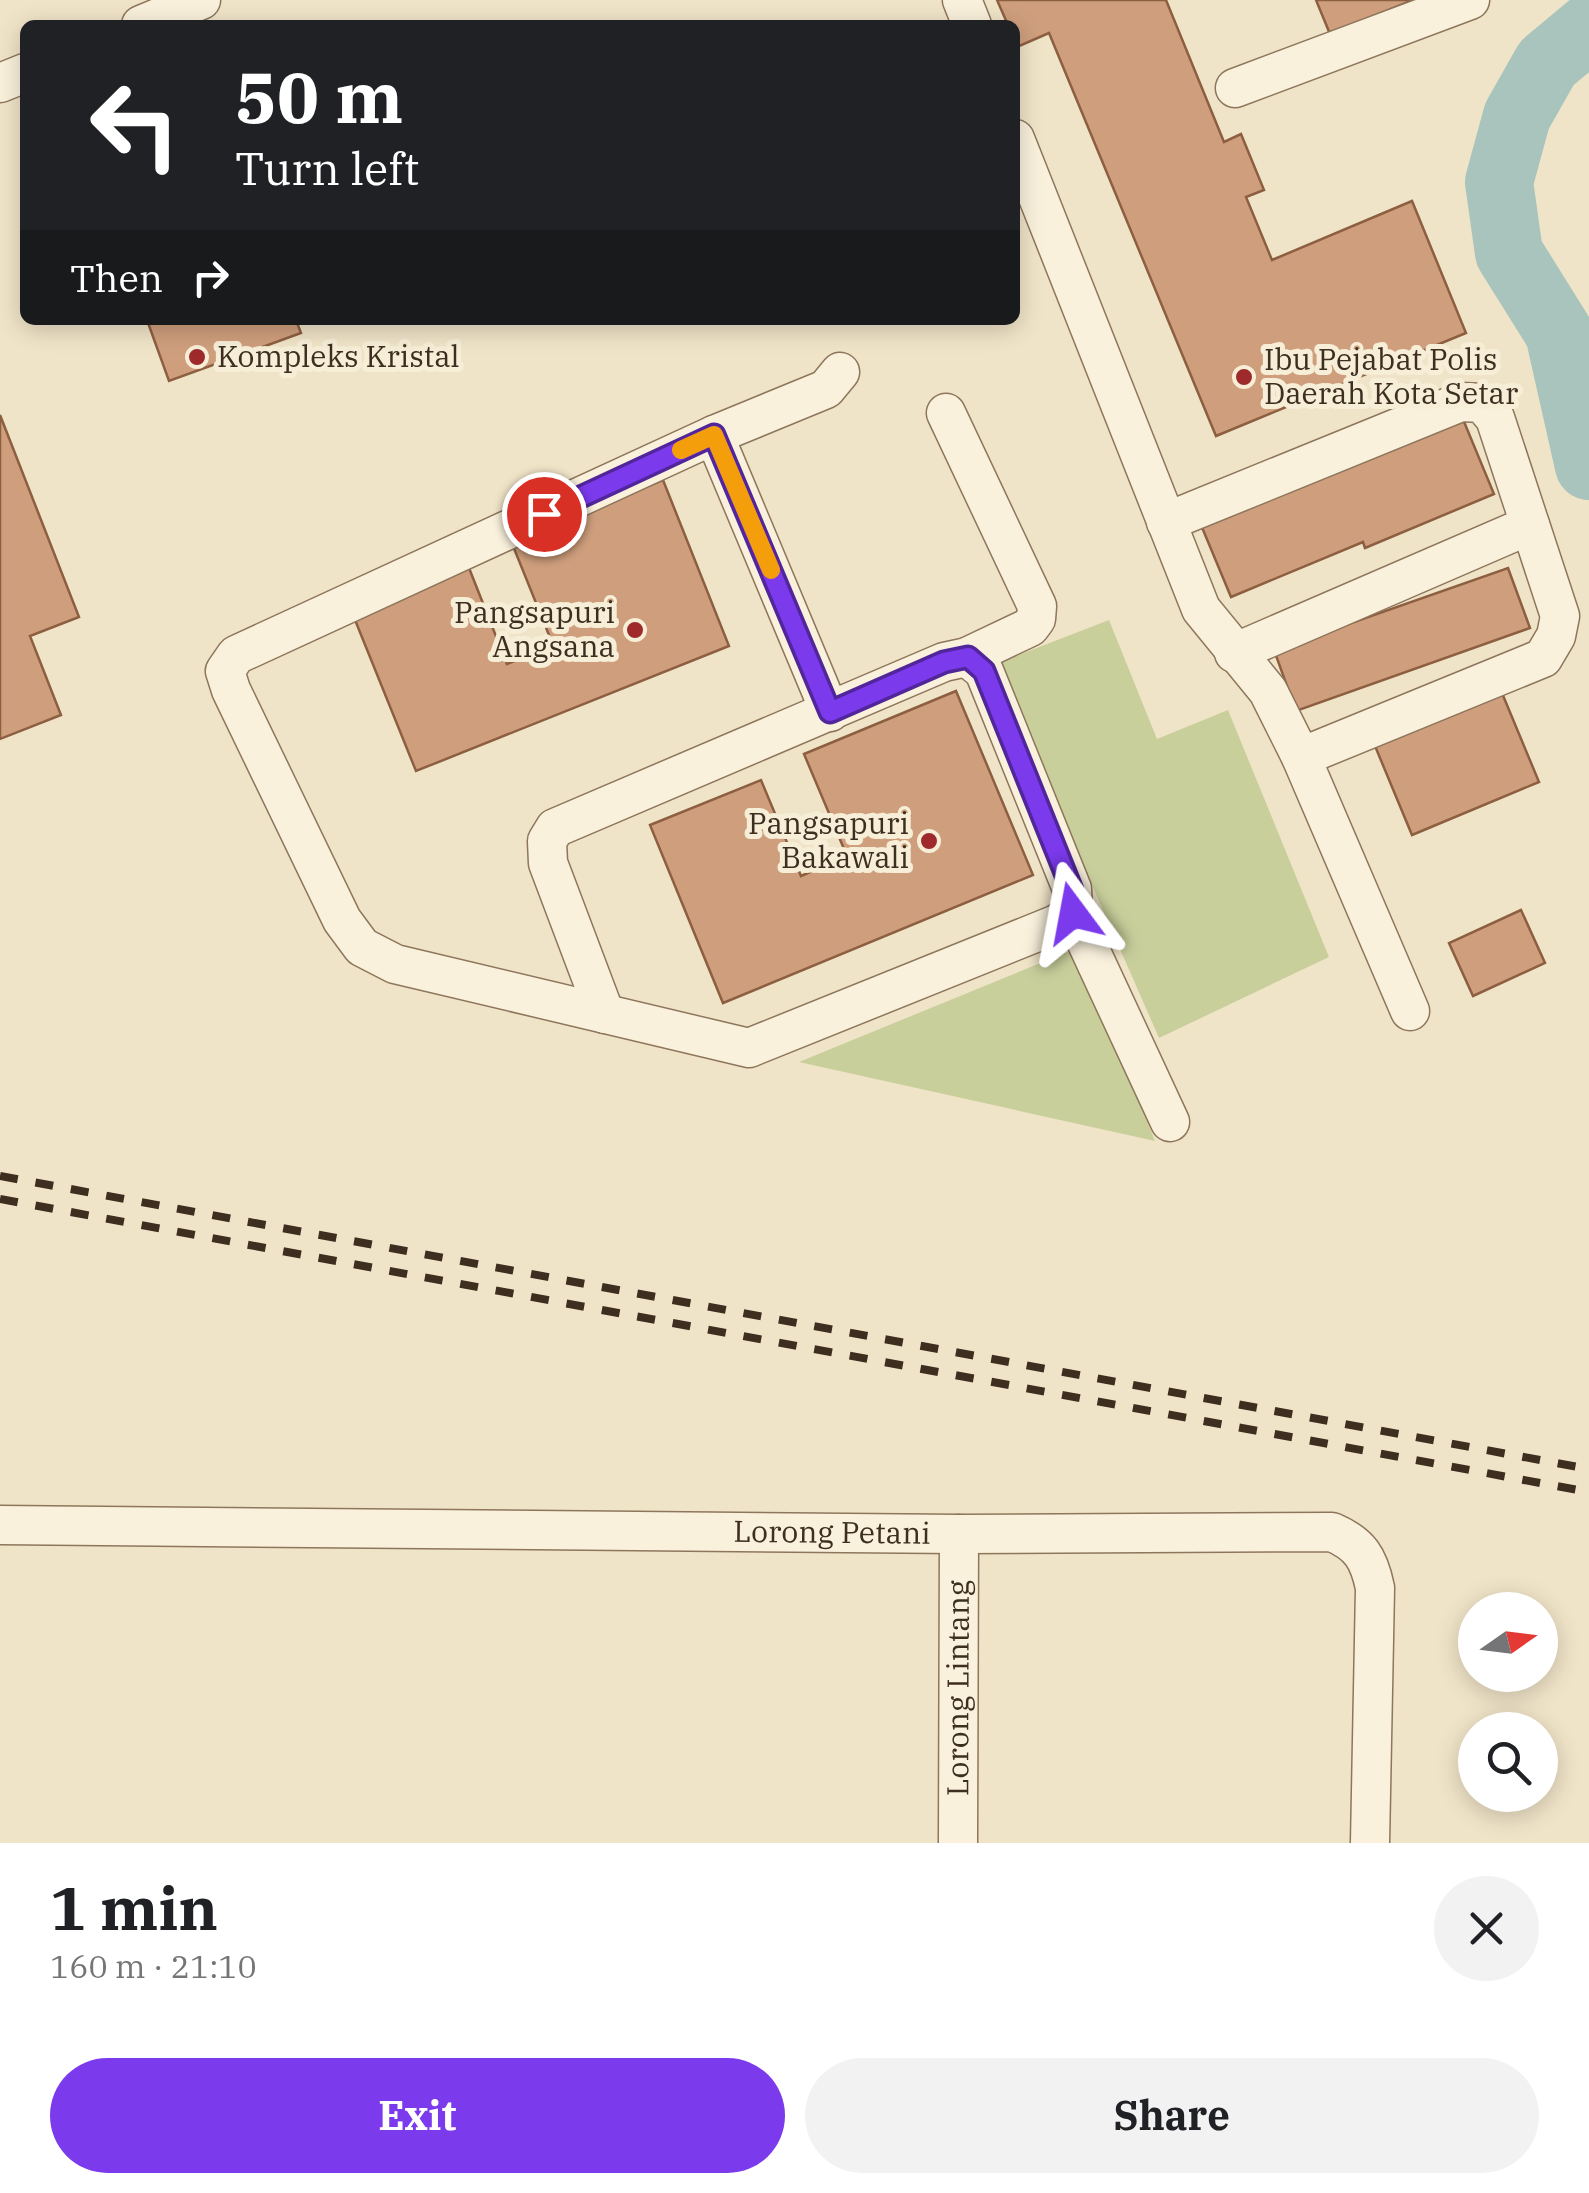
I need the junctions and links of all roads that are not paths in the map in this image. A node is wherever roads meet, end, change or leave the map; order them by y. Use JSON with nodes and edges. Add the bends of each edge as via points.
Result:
{"nodes":[{"id":1,"x":201,"y":0,"type":"edge"},
{"id":2,"x":1470,"y":0,"type":"edge"},
{"id":3,"x":153,"y":20,"type":"edge"},
{"id":4,"x":1234,"y":88,"type":"dead end"},
{"id":5,"x":1020,"y":152,"type":"edge"},
{"id":6,"x":840,"y":372,"type":"dead end"},
{"id":7,"x":946,"y":413,"type":"dead end"},
{"id":8,"x":714,"y":435,"type":"junction"},
{"id":9,"x":1166,"y":522,"type":"junction"},
{"id":10,"x":1530,"y":525,"type":"junction"},
{"id":11,"x":1234,"y":653,"type":"junction"},
{"id":12,"x":968,"y":657,"type":"junction"},
{"id":13,"x":830,"y":712,"type":"junction"},
{"id":14,"x":1302,"y":757,"type":"junction"},
{"id":15,"x":1073,"y":913,"type":"junction"},
{"id":16,"x":1410,"y":1010,"type":"dead end"},
{"id":17,"x":605,"y":1014,"type":"junction"},
{"id":18,"x":1170,"y":1122,"type":"dead end"},
{"id":19,"x":0,"y":1526,"type":"edge"},
{"id":20,"x":960,"y":1534,"type":"junction"},
{"id":21,"x":958,"y":1843,"type":"edge"},
{"id":22,"x":1370,"y":1843,"type":"edge"}],
"edges":[{"from":1,"to":3,"type":"street"},
{"from":2,"to":4,"type":"street"},
{"from":5,"to":9,"type":"street"},
{"from":6,"to":8,"type":"street","via":[[826,390]]},
{"from":7,"to":12,"type":"street","via":[[1037,606],[1030,628]]},
{"from":8,"to":13,"type":"street"},
{"from":8,"to":17,"type":"street","via":[[236,656],[225,671],[342,920],[362,947],[395,964]]},
{"from":9,"to":10,"type":"street","via":[[1461,402],[1482,403],[1495,418]]},
{"from":9,"to":11,"type":"street","via":[[1201,609]]},
{"from":10,"to":11,"type":"street"},
{"from":10,"to":14,"type":"street","via":[[1560,616],[1542,658]]},
{"from":11,"to":14,"type":"street","via":[[1268,691]]},
{"from":12,"to":13,"type":"street"},
{"from":12,"to":15,"type":"street","via":[[984,671],[1072,890]]},
{"from":13,"to":17,"type":"street","via":[[555,828],[547,842],[548,863]]},
{"from":14,"to":16,"type":"street"},
{"from":15,"to":17,"type":"street","via":[[749,1048]]},
{"from":15,"to":18,"type":"street"},
{"from":19,"to":20,"type":"street","name":"Lorong Petani"},
{"from":20,"to":21,"type":"street","name":"Lorong Lintang"},
{"from":20,"to":22,"type":"street","name":"Lorong Petani","via":[[1332,1532],[1349,1539],[1364,1552],[1375,1588]]}]}
